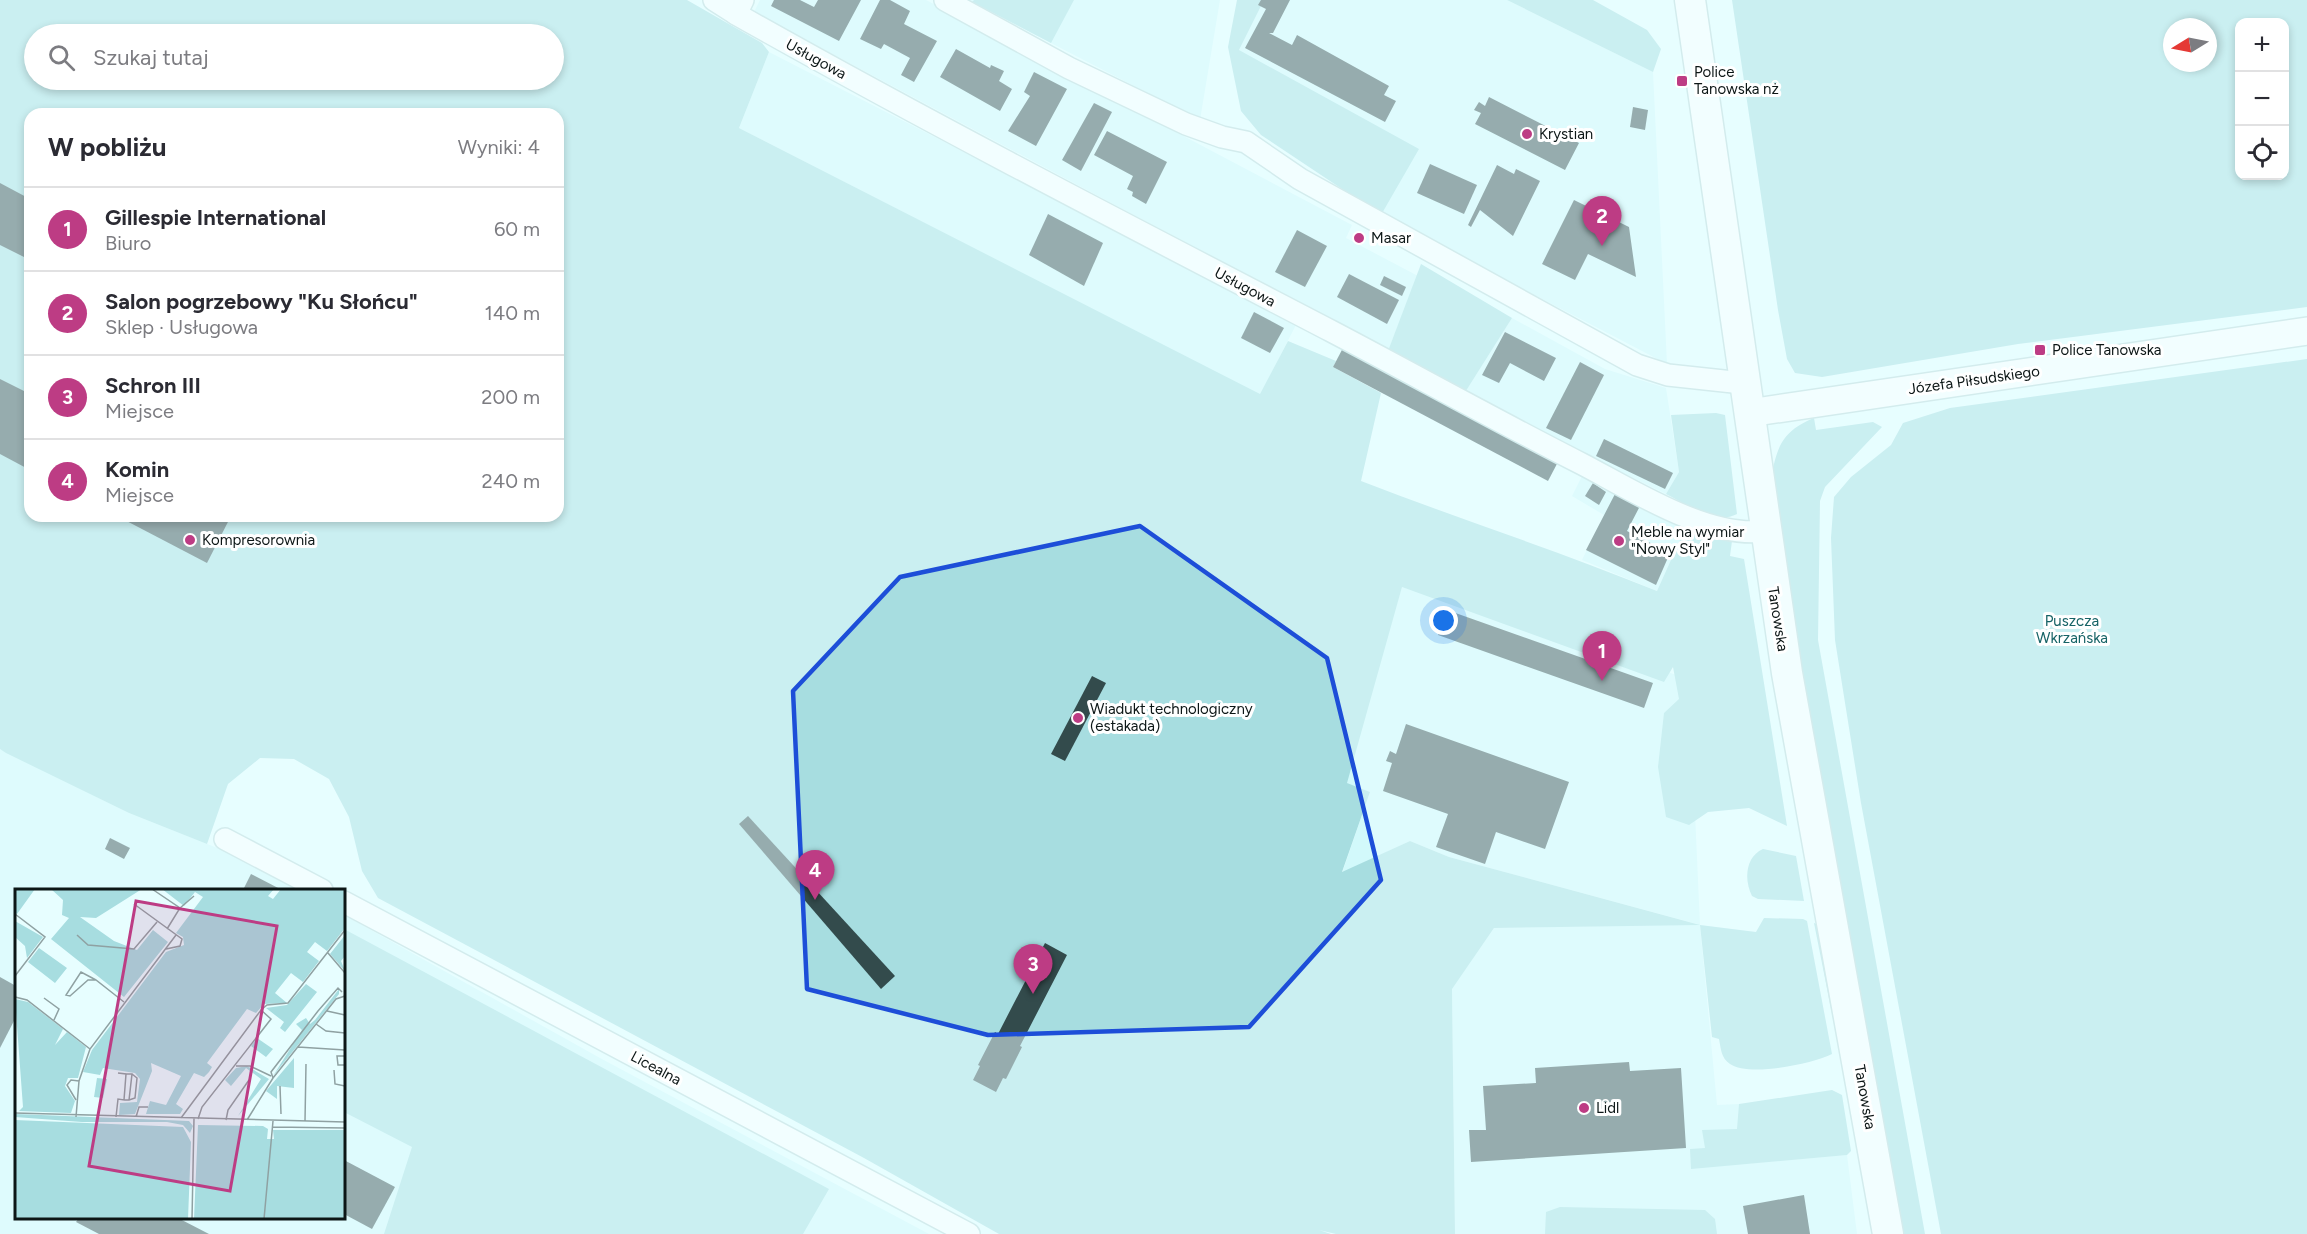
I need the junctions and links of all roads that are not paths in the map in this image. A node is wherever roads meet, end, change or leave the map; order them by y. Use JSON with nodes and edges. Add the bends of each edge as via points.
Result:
{"nodes":[{"id":1,"x":714,"y":0,"type":"edge"},
{"id":2,"x":945,"y":0,"type":"edge"},
{"id":3,"x":1690,"y":0,"type":"edge"},
{"id":4,"x":739,"y":7,"type":"edge"},
{"id":5,"x":2307,"y":331,"type":"edge"},
{"id":6,"x":1744,"y":381,"type":"junction"},
{"id":7,"x":1749,"y":413,"type":"junction"},
{"id":8,"x":1765,"y":531,"type":"junction"},
{"id":9,"x":225,"y":839,"type":"dead end"},
{"id":10,"x":318,"y":889,"type":"edge"},
{"id":11,"x":345,"y":903,"type":"edge"},
{"id":12,"x":969,"y":1234,"type":"edge"},
{"id":13,"x":1888,"y":1234,"type":"edge"}],
"edges":[{"from":1,"to":4,"type":"street","name":"Usługowa"},
{"from":2,"to":6,"type":"street","via":[[1069,68],[1186,124],[1246,142],[1300,179],[1637,365],[1668,375]]},
{"from":3,"to":6,"type":"main road","name":"Tanowska"},
{"from":4,"to":8,"type":"street","name":"Usługowa","via":[[847,76],[1484,414],[1642,494],[1715,526],[1739,532]]},
{"from":5,"to":7,"type":"street","name":"Józefa Piłsudskiego"},
{"from":6,"to":7,"type":"main road","name":"Tanowska"},
{"from":7,"to":8,"type":"main road","name":"Tanowska"},
{"from":8,"to":13,"type":"main road","name":"Tanowska"},
{"from":9,"to":10,"type":"street"},
{"from":11,"to":12,"type":"street","name":"Licealna"}]}
